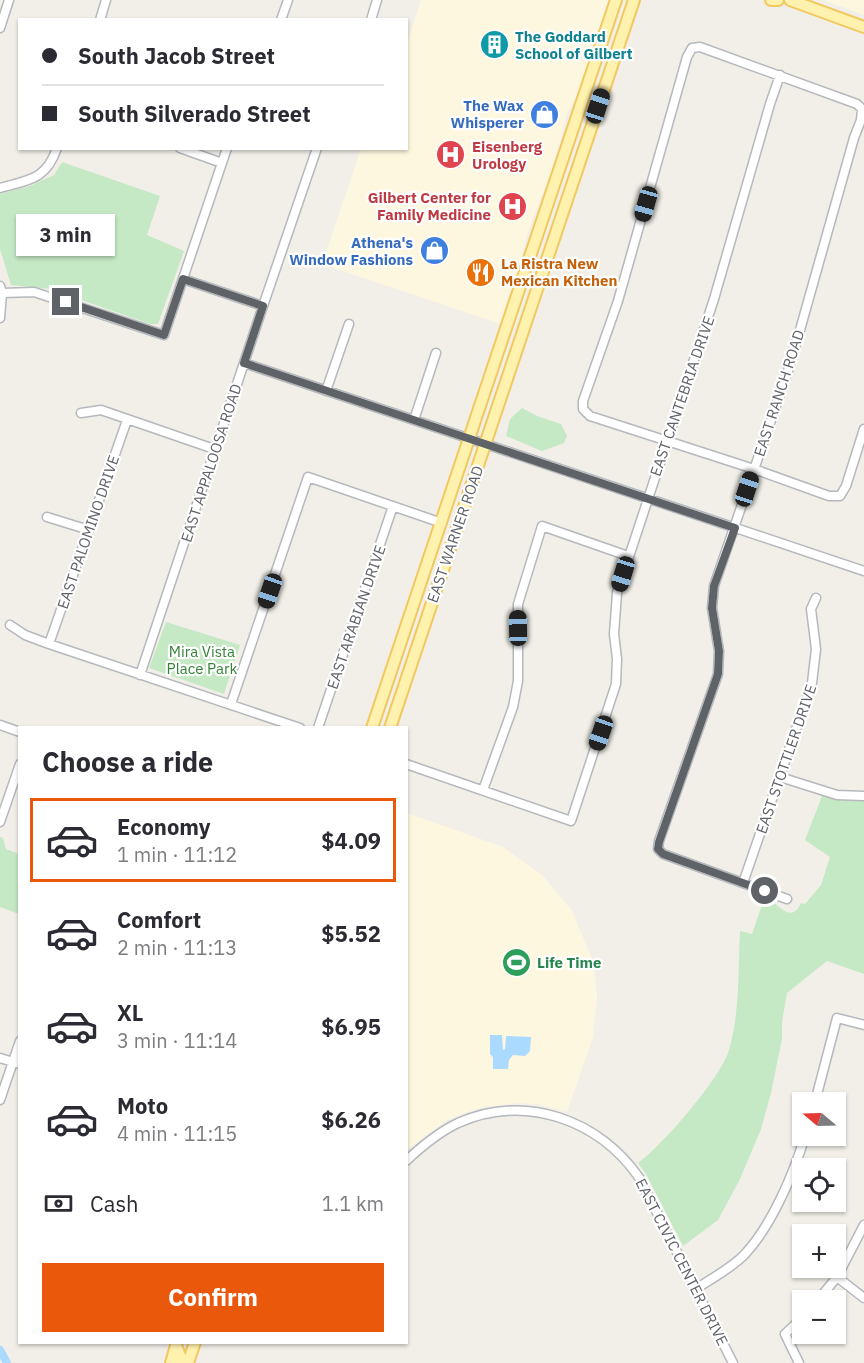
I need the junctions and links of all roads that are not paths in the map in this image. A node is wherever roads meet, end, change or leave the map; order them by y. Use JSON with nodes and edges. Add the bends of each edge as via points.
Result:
{"nodes":[{"id":1,"x":9,"y":0,"type":"edge"},
{"id":2,"x":106,"y":0,"type":"edge"},
{"id":3,"x":288,"y":0,"type":"edge"},
{"id":4,"x":377,"y":0,"type":"edge"},
{"id":5,"x":616,"y":0,"type":"edge"},
{"id":6,"x":634,"y":0,"type":"edge"},
{"id":7,"x":771,"y":0,"type":"edge"},
{"id":8,"x":778,"y":0,"type":"edge"},
{"id":9,"x":790,"y":0,"type":"edge"},
{"id":10,"x":101,"y":18,"type":"edge"},
{"id":11,"x":282,"y":18,"type":"edge"},
{"id":12,"x":372,"y":18,"type":"edge"},
{"id":13,"x":864,"y":27,"type":"edge"},
{"id":14,"x":0,"y":28,"type":"edge"},
{"id":15,"x":780,"y":75,"type":"junction"},
{"id":16,"x":56,"y":150,"type":"edge"},
{"id":17,"x":186,"y":150,"type":"edge"},
{"id":18,"x":226,"y":150,"type":"edge"},
{"id":19,"x":316,"y":150,"type":"edge"},
{"id":20,"x":563,"y":158,"type":"junction"},
{"id":21,"x":222,"y":162,"type":"junction"},
{"id":22,"x":579,"y":164,"type":"junction"},
{"id":23,"x":0,"y":188,"type":"edge"},
{"id":24,"x":183,"y":279,"type":"junction"},
{"id":25,"x":1,"y":289,"type":"edge"},
{"id":26,"x":263,"y":306,"type":"junction"},
{"id":27,"x":0,"y":318,"type":"edge"},
{"id":28,"x":349,"y":324,"type":"dead end"},
{"id":29,"x":436,"y":353,"type":"dead end"},
{"id":30,"x":244,"y":363,"type":"junction"},
{"id":31,"x":326,"y":391,"type":"junction"},
{"id":32,"x":81,"y":413,"type":"dead end"},
{"id":33,"x":127,"y":420,"type":"junction"},
{"id":34,"x":414,"y":420,"type":"junction"},
{"id":35,"x":864,"y":429,"type":"edge"},
{"id":36,"x":470,"y":439,"type":"junction"},
{"id":37,"x":667,"y":442,"type":"junction"},
{"id":38,"x":485,"y":444,"type":"junction"},
{"id":39,"x":217,"y":450,"type":"junction"},
{"id":40,"x":754,"y":469,"type":"junction"},
{"id":41,"x":647,"y":498,"type":"junction"},
{"id":42,"x":393,"y":506,"type":"junction"},
{"id":43,"x":47,"y":517,"type":"dead end"},
{"id":44,"x":442,"y":523,"type":"junction"},
{"id":45,"x":735,"y":528,"type":"junction"},
{"id":46,"x":89,"y":530,"type":"junction"},
{"id":47,"x":628,"y":556,"type":"junction"},
{"id":48,"x":864,"y":571,"type":"edge"},
{"id":49,"x":816,"y":598,"type":"dead end"},
{"id":50,"x":10,"y":625,"type":"dead end"},
{"id":51,"x":49,"y":644,"type":"junction"},
{"id":52,"x":140,"y":675,"type":"junction"},
{"id":53,"x":231,"y":704,"type":"junction"},
{"id":54,"x":0,"y":725,"type":"edge"},
{"id":55,"x":294,"y":726,"type":"edge"},
{"id":56,"x":319,"y":726,"type":"edge"},
{"id":57,"x":373,"y":726,"type":"edge"},
{"id":58,"x":391,"y":726,"type":"edge"},
{"id":59,"x":18,"y":731,"type":"edge"},
{"id":60,"x":408,"y":765,"type":"edge"},
{"id":61,"x":18,"y":770,"type":"edge"},
{"id":62,"x":780,"y":777,"type":"junction"},
{"id":63,"x":483,"y":790,"type":"junction"},
{"id":64,"x":864,"y":796,"type":"edge"},
{"id":65,"x":0,"y":822,"type":"edge"},
{"id":66,"x":743,"y":883,"type":"junction"},
{"id":67,"x":787,"y":900,"type":"dead end"},
{"id":68,"x":864,"y":1025,"type":"edge"},
{"id":69,"x":0,"y":1058,"type":"edge"},
{"id":70,"x":16,"y":1063,"type":"edge"},
{"id":71,"x":818,"y":1092,"type":"edge"},
{"id":72,"x":0,"y":1100,"type":"edge"},
{"id":73,"x":801,"y":1146,"type":"edge"},
{"id":74,"x":408,"y":1159,"type":"edge"},
{"id":75,"x":864,"y":1226,"type":"edge"},
{"id":76,"x":846,"y":1260,"type":"edge"},
{"id":77,"x":836,"y":1278,"type":"edge"},
{"id":78,"x":838,"y":1278,"type":"edge"},
{"id":79,"x":696,"y":1289,"type":"junction"},
{"id":80,"x":826,"y":1290,"type":"edge"},
{"id":81,"x":864,"y":1298,"type":"edge"},
{"id":82,"x":792,"y":1327,"type":"edge"},
{"id":83,"x":177,"y":1344,"type":"edge"},
{"id":84,"x":194,"y":1344,"type":"edge"},
{"id":85,"x":171,"y":1363,"type":"edge"},
{"id":86,"x":179,"y":1363,"type":"edge"},
{"id":87,"x":188,"y":1363,"type":"edge"},
{"id":88,"x":733,"y":1363,"type":"edge"},
{"id":89,"x":799,"y":1363,"type":"edge"}],
"edges":[{"from":1,"to":14,"type":"street"},
{"from":2,"to":10,"type":"street"},
{"from":3,"to":11,"type":"street"},
{"from":4,"to":12,"type":"street"},
{"from":5,"to":20,"type":"main road","name":"EAST WARNER ROAD"},
{"from":6,"to":22,"type":"main road","name":"EAST WARNER ROAD"},
{"from":7,"to":8,"type":"main road"},
{"from":9,"to":13,"type":"main road"},
{"from":15,"to":37,"type":"street","name":"EAST CANTEBRIA DRIVE"},
{"from":15,"to":37,"type":"street","via":[[700,47],[692,48],[687,57],[618,301],[583,401],[583,409],[590,416]]},
{"from":15,"to":40,"type":"street","name":"EAST RANCH ROAD","via":[[862,109],[791,362]]},
{"from":16,"to":23,"type":"street","via":[[44,173]]},
{"from":17,"to":21,"type":"street"},
{"from":18,"to":21,"type":"street"},
{"from":19,"to":26,"type":"street","name":"EAST APPALOOSA ROAD"},
{"from":20,"to":22,"type":"main road"},
{"from":20,"to":36,"type":"main road","name":"EAST WARNER ROAD"},
{"from":21,"to":24,"type":"street"},
{"from":22,"to":38,"type":"main road","name":"EAST WARNER ROAD"},
{"from":24,"to":25,"type":"street","via":[[164,335],[47,295]]},
{"from":24,"to":26,"type":"street"},
{"from":25,"to":27,"type":"street"},
{"from":26,"to":30,"type":"street","name":"EAST APPALOOSA ROAD"},
{"from":28,"to":31,"type":"street"},
{"from":29,"to":34,"type":"street"},
{"from":30,"to":31,"type":"street"},
{"from":30,"to":39,"type":"street","name":"EAST APPALOOSA ROAD"},
{"from":31,"to":34,"type":"street"},
{"from":32,"to":33,"type":"street","via":[[101,410]]},
{"from":33,"to":39,"type":"street"},
{"from":33,"to":46,"type":"street","name":"EAST PALOMINO DRIVE"},
{"from":34,"to":36,"type":"street"},
{"from":35,"to":40,"type":"street","via":[[840,496],[829,496]]},
{"from":36,"to":38,"type":"street"},
{"from":36,"to":44,"type":"main road","name":"EAST WARNER ROAD"},
{"from":37,"to":40,"type":"street"},
{"from":37,"to":41,"type":"street","name":"EAST CANTEBRIA DRIVE"},
{"from":38,"to":41,"type":"street"},
{"from":38,"to":58,"type":"main road","name":"EAST WARNER ROAD"},
{"from":39,"to":52,"type":"street","name":"EAST APPALOOSA ROAD"},
{"from":40,"to":45,"type":"street","name":"EAST RANCH ROAD"},
{"from":41,"to":45,"type":"street"},
{"from":41,"to":47,"type":"street","name":"EAST CANTEBRIA DRIVE"},
{"from":42,"to":44,"type":"street"},
{"from":42,"to":53,"type":"street","via":[[309,477]]},
{"from":42,"to":56,"type":"street","name":"EAST ARABIAN DRIVE"},
{"from":43,"to":46,"type":"street"},
{"from":44,"to":57,"type":"main road","name":"EAST WARNER ROAD"},
{"from":45,"to":48,"type":"street"},
{"from":45,"to":66,"type":"street","name":"EAST RANCH ROAD","via":[[714,586],[718,674],[658,849]]},
{"from":46,"to":51,"type":"street","name":"EAST PALOMINO DRIVE"},
{"from":47,"to":63,"type":"street","via":[[542,526],[518,604],[518,671],[513,707]]},
{"from":47,"to":63,"type":"street","name":"EAST CANTEBRIA DRIVE","via":[[617,593],[616,684],[571,821]]},
{"from":49,"to":62,"type":"street","name":"EAST STOTTLER DRIVE","via":[[811,609],[816,649],[812,683]]},
{"from":50,"to":51,"type":"street"},
{"from":51,"to":52,"type":"street"},
{"from":52,"to":53,"type":"street"},
{"from":53,"to":55,"type":"street"},
{"from":54,"to":59,"type":"street"},
{"from":60,"to":63,"type":"street"},
{"from":61,"to":65,"type":"street"},
{"from":62,"to":64,"type":"street","via":[[837,795]]},
{"from":62,"to":66,"type":"street","name":"EAST STOTTLER DRIVE"},
{"from":66,"to":67,"type":"street"},
{"from":68,"to":71,"type":"street","via":[[837,1018]]},
{"from":69,"to":70,"type":"street"},
{"from":70,"to":72,"type":"street"},
{"from":73,"to":79,"type":"street","via":[[778,1204],[759,1235],[744,1255]]},
{"from":74,"to":79,"type":"street","name":"EAST CIVIC CENTER DRIVE","via":[[446,1129],[485,1114],[531,1111],[564,1119],[598,1136],[629,1163]]},
{"from":75,"to":76,"type":"street"},
{"from":77,"to":80,"type":"street"},
{"from":78,"to":81,"type":"street"},
{"from":79,"to":88,"type":"street","name":"EAST CIVIC CENTER DRIVE"},
{"from":82,"to":89,"type":"street","via":[[785,1334]]},
{"from":83,"to":85,"type":"main road"},
{"from":83,"to":86,"type":"main road"},
{"from":84,"to":87,"type":"main road"}]}
